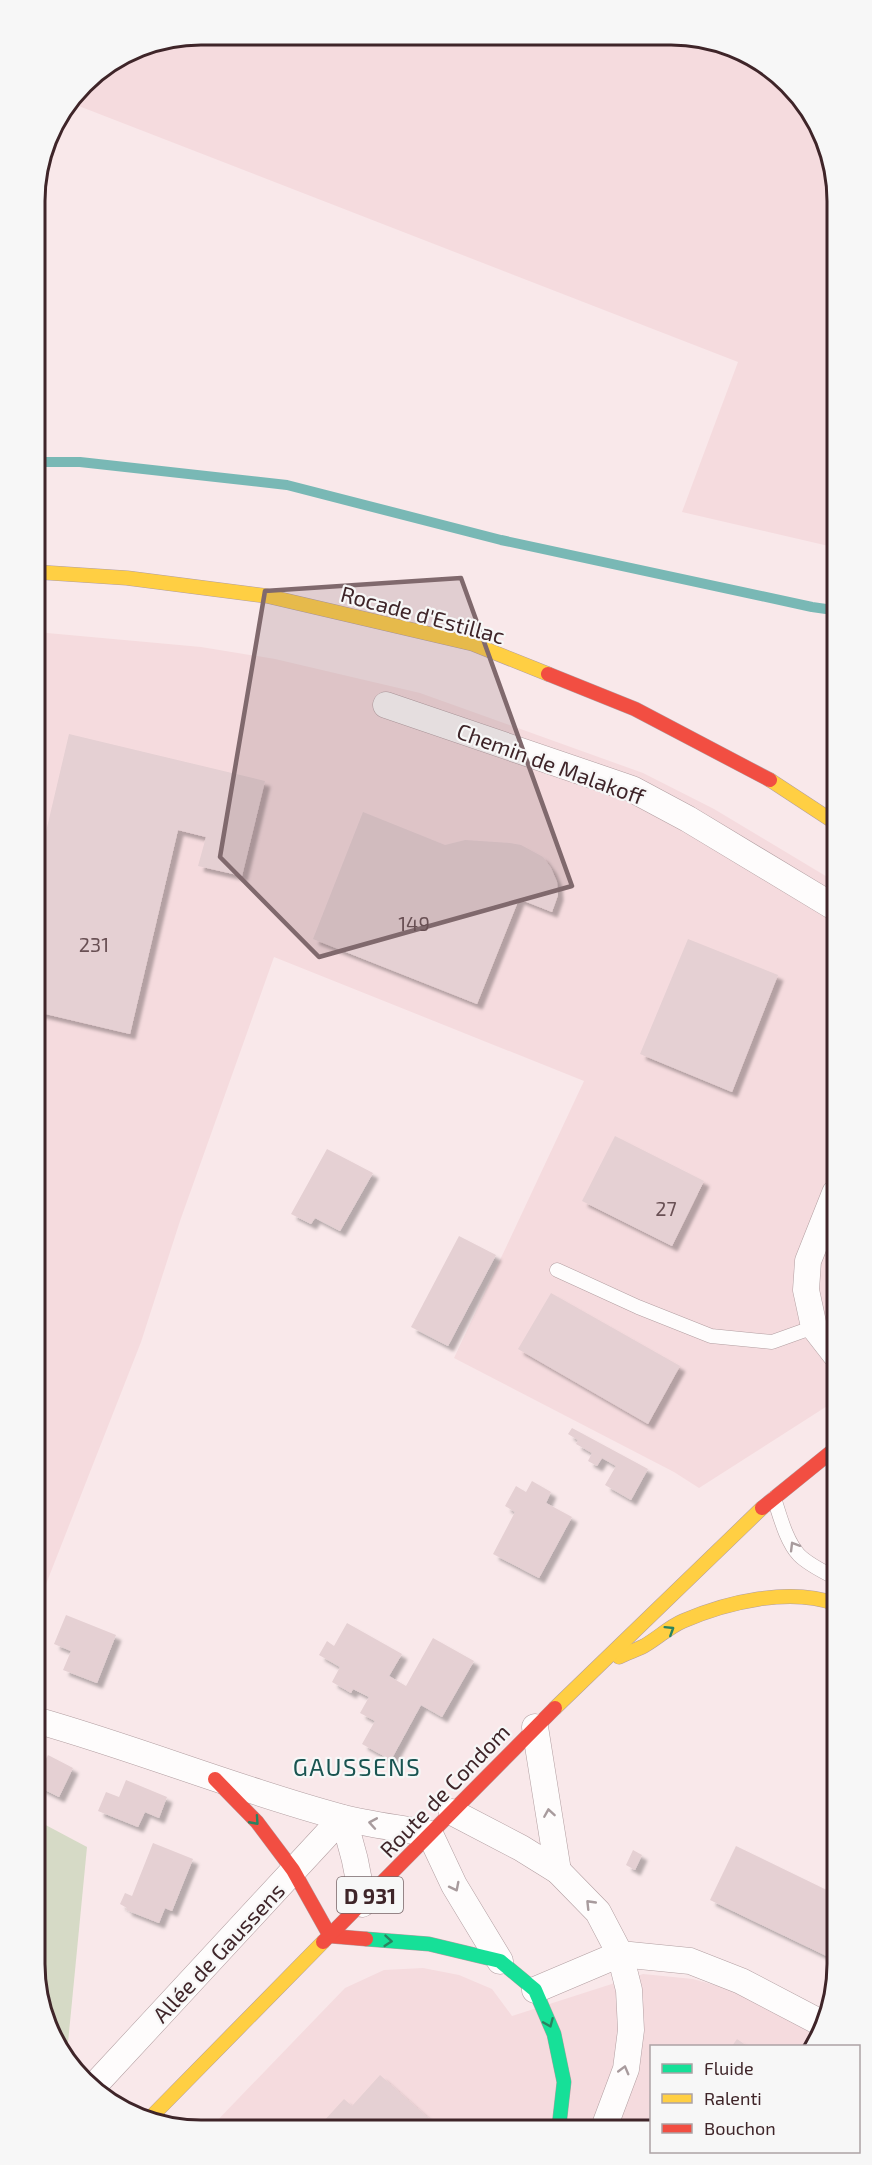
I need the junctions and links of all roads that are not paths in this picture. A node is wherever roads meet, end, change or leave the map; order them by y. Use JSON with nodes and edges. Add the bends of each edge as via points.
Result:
{"nodes":[{"id":1,"x":45,"y":573,"type":"edge"},
{"id":2,"x":386,"y":705,"type":"dead end"},
{"id":3,"x":827,"y":817,"type":"edge"},
{"id":4,"x":827,"y":903,"type":"edge"},
{"id":5,"x":827,"y":1216,"type":"edge"},
{"id":6,"x":556,"y":1270,"type":"dead end"},
{"id":7,"x":814,"y":1327,"type":"junction"},
{"id":8,"x":827,"y":1344,"type":"edge"},
{"id":9,"x":827,"y":1455,"type":"edge"},
{"id":10,"x":773,"y":1497,"type":"junction"},
{"id":11,"x":827,"y":1574,"type":"edge"},
{"id":12,"x":827,"y":1601,"type":"edge"},
{"id":13,"x":620,"y":1650,"type":"junction"},
{"id":14,"x":45,"y":1723,"type":"edge"},
{"id":15,"x":535,"y":1727,"type":"junction"},
{"id":16,"x":215,"y":1779,"type":"junction"},
{"id":17,"x":452,"y":1812,"type":"junction"},
{"id":18,"x":342,"y":1818,"type":"junction"},
{"id":19,"x":430,"y":1834,"type":"junction"},
{"id":20,"x":294,"y":1870,"type":"junction"},
{"id":21,"x":558,"y":1871,"type":"junction"},
{"id":22,"x":362,"y":1904,"type":"junction"},
{"id":23,"x":330,"y":1936,"type":"junction"},
{"id":24,"x":620,"y":1954,"type":"junction"},
{"id":25,"x":500,"y":1961,"type":"junction"},
{"id":26,"x":536,"y":1990,"type":"junction"},
{"id":27,"x":816,"y":2020,"type":"edge"},
{"id":28,"x":99,"y":2081,"type":"edge"},
{"id":29,"x":156,"y":2113,"type":"edge"},
{"id":30,"x":560,"y":2120,"type":"edge"},
{"id":31,"x":608,"y":2120,"type":"edge"}],
"edges":[{"from":1,"to":3,"type":"main road","name":"Rocade d'Estillac","via":[[127,578],[267,596],[473,644],[635,709],[759,773]]},
{"from":2,"to":4,"type":"street","name":"Chemin de Malakoff","via":[[632,789]]},
{"from":5,"to":7,"type":"street","via":[[808,1261],[806,1290]]},
{"from":6,"to":7,"type":"lane","via":[[711,1336],[772,1342]]},
{"from":7,"to":8,"type":"street"},
{"from":9,"to":10,"type":"main road","name":"Route de Condom","number":"D 931"},
{"from":11,"to":10,"type":"lane","one_way":true,"via":[[799,1555]]},
{"from":10,"to":13,"type":"main road","name":"Route de Condom","number":"D 931"},
{"from":13,"to":12,"type":"main road","one_way":true,"via":[[644,1646],[681,1622],[725,1605],[780,1596]]},
{"from":13,"to":15,"type":"main road","name":"Route de Condom","number":"D 931"},
{"from":14,"to":16,"type":"street"},
{"from":15,"to":17,"type":"main road","name":"Route de Condom","number":"D 931"},
{"from":21,"to":15,"type":"street","one_way":true},
{"from":16,"to":18,"type":"street"},
{"from":16,"to":20,"type":"main road","one_way":true,"via":[[257,1822]]},
{"from":17,"to":19,"type":"main road","name":"Route de Condom","number":"D 931"},
{"from":17,"to":21,"type":"street"},
{"from":19,"to":18,"type":"street","one_way":true},
{"from":18,"to":20,"type":"street","name":"Allée de Gaussens"},
{"from":18,"to":22,"type":"street","via":[[359,1874]]},
{"from":19,"to":22,"type":"main road","name":"Route de Condom","number":"D 931"},
{"from":19,"to":25,"type":"street","one_way":true,"via":[[454,1885]]},
{"from":20,"to":23,"type":"main road"},
{"from":20,"to":28,"type":"street","name":"Allée de Gaussens"},
{"from":24,"to":21,"type":"street","one_way":true,"via":[[598,1912]]},
{"from":22,"to":23,"type":"main road","name":"Route de Condom","number":"D 931"},
{"from":23,"to":25,"type":"main road","one_way":true,"via":[[429,1944]]},
{"from":23,"to":29,"type":"main road","name":"Route de Condom","number":"D 931"},
{"from":24,"to":26,"type":"street"},
{"from":24,"to":27,"type":"street","via":[[690,1961],[741,1981]]},
{"from":31,"to":24,"type":"street","one_way":true,"via":[[626,2069],[631,2030],[629,1990]]},
{"from":25,"to":26,"type":"main road"},
{"from":26,"to":30,"type":"main road","one_way":true,"via":[[554,2034],[564,2082]]}]}
